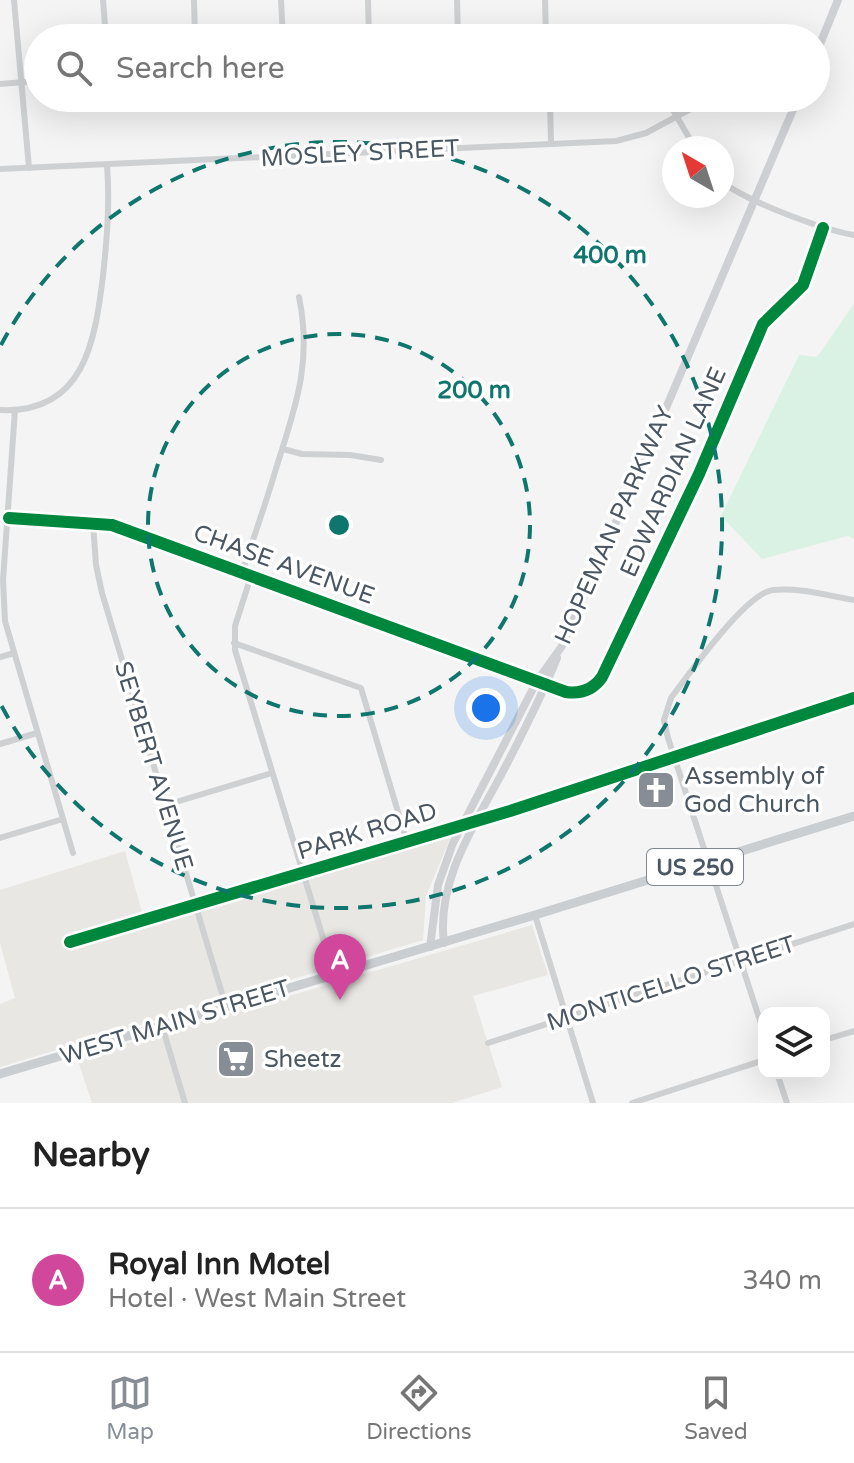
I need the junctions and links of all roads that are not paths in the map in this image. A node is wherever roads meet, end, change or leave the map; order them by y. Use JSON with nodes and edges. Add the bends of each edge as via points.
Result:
{"nodes":[{"id":1,"x":14,"y":0,"type":"edge"},
{"id":2,"x":103,"y":0,"type":"edge"},
{"id":3,"x":194,"y":0,"type":"edge"},
{"id":4,"x":281,"y":0,"type":"edge"},
{"id":5,"x":368,"y":0,"type":"edge"},
{"id":6,"x":457,"y":0,"type":"edge"},
{"id":7,"x":545,"y":0,"type":"edge"},
{"id":8,"x":838,"y":0,"type":"edge"},
{"id":9,"x":105,"y":24,"type":"edge"},
{"id":10,"x":195,"y":24,"type":"edge"},
{"id":11,"x":282,"y":24,"type":"edge"},
{"id":12,"x":369,"y":24,"type":"edge"},
{"id":13,"x":458,"y":24,"type":"edge"},
{"id":14,"x":546,"y":24,"type":"edge"},
{"id":15,"x":828,"y":24,"type":"edge"},
{"id":16,"x":22,"y":82,"type":"junction"},
{"id":17,"x":0,"y":84,"type":"edge"},
{"id":18,"x":24,"y":107,"type":"edge"},
{"id":19,"x":24,"y":112,"type":"edge"},
{"id":20,"x":550,"y":112,"type":"edge"},
{"id":21,"x":674,"y":112,"type":"edge"},
{"id":22,"x":686,"y":112,"type":"edge"},
{"id":23,"x":792,"y":112,"type":"edge"},
{"id":24,"x":677,"y":117,"type":"junction"},
{"id":25,"x":688,"y":136,"type":"edge"},
{"id":26,"x":551,"y":144,"type":"junction"},
{"id":27,"x":107,"y":165,"type":"junction"},
{"id":28,"x":29,"y":168,"type":"junction"},
{"id":29,"x":0,"y":169,"type":"edge"},
{"id":30,"x":734,"y":188,"type":"edge"},
{"id":31,"x":754,"y":199,"type":"junction"},
{"id":32,"x":823,"y":228,"type":"junction"},
{"id":33,"x":854,"y":235,"type":"edge"},
{"id":34,"x":299,"y":297,"type":"dead end"},
{"id":35,"x":0,"y":410,"type":"edge"},
{"id":36,"x":15,"y":410,"type":"junction"},
{"id":37,"x":283,"y":449,"type":"junction"},
{"id":38,"x":381,"y":460,"type":"dead end"},
{"id":39,"x":9,"y":518,"type":"junction"},
{"id":40,"x":93,"y":523,"type":"junction"},
{"id":41,"x":242,"y":573,"type":"junction"},
{"id":42,"x":251,"y":576,"type":"junction"},
{"id":43,"x":1,"y":580,"type":"edge"},
{"id":44,"x":854,"y":600,"type":"edge"},
{"id":45,"x":234,"y":643,"type":"junction"},
{"id":46,"x":14,"y":653,"type":"junction"},
{"id":47,"x":0,"y":657,"type":"edge"},
{"id":48,"x":542,"y":683,"type":"junction"},
{"id":49,"x":854,"y":698,"type":"edge"},
{"id":50,"x":37,"y":733,"type":"junction"},
{"id":51,"x":0,"y":744,"type":"edge"},
{"id":52,"x":674,"y":756,"type":"junction"},
{"id":53,"x":272,"y":773,"type":"junction"},
{"id":54,"x":166,"y":805,"type":"junction"},
{"id":55,"x":854,"y":816,"type":"edge"},
{"id":56,"x":63,"y":819,"type":"junction"},
{"id":57,"x":476,"y":821,"type":"junction"},
{"id":58,"x":462,"y":825,"type":"junction"},
{"id":59,"x":0,"y":838,"type":"edge"},
{"id":60,"x":407,"y":842,"type":"junction"},
{"id":61,"x":73,"y":853,"type":"dead end"},
{"id":62,"x":709,"y":862,"type":"junction"},
{"id":63,"x":303,"y":874,"type":"junction"},
{"id":64,"x":197,"y":906,"type":"junction"},
{"id":65,"x":535,"y":915,"type":"junction"},
{"id":66,"x":854,"y":924,"type":"edge"},
{"id":67,"x":70,"y":942,"type":"dead end"},
{"id":68,"x":444,"y":943,"type":"junction"},
{"id":69,"x":430,"y":947,"type":"junction"},
{"id":70,"x":740,"y":960,"type":"junction"},
{"id":71,"x":334,"y":974,"type":"junction"},
{"id":72,"x":226,"y":1007,"type":"junction"},
{"id":73,"x":758,"y":1015,"type":"edge"},
{"id":74,"x":567,"y":1017,"type":"junction"},
{"id":75,"x":162,"y":1026,"type":"junction"},
{"id":76,"x":854,"y":1031,"type":"edge"},
{"id":77,"x":830,"y":1038,"type":"edge"},
{"id":78,"x":488,"y":1043,"type":"dead end"},
{"id":79,"x":758,"y":1062,"type":"edge"},
{"id":80,"x":0,"y":1074,"type":"edge"},
{"id":81,"x":779,"y":1079,"type":"edge"},
{"id":82,"x":185,"y":1103,"type":"edge"},
{"id":83,"x":593,"y":1103,"type":"edge"},
{"id":84,"x":632,"y":1103,"type":"edge"},
{"id":85,"x":787,"y":1103,"type":"edge"}],
"edges":[{"from":1,"to":16,"type":"street"},
{"from":2,"to":9,"type":"street"},
{"from":3,"to":10,"type":"street"},
{"from":4,"to":11,"type":"street"},
{"from":5,"to":12,"type":"street"},
{"from":6,"to":13,"type":"street"},
{"from":7,"to":14,"type":"street"},
{"from":8,"to":15,"type":"main road"},
{"from":16,"to":17,"type":"street"},
{"from":16,"to":18,"type":"street"},
{"from":19,"to":28,"type":"street"},
{"from":20,"to":26,"type":"street"},
{"from":21,"to":24,"type":"street"},
{"from":22,"to":24,"type":"street","name":"MOSLEY STREET"},
{"from":23,"to":31,"type":"main road","name":"HOPEMAN PARKWAY"},
{"from":24,"to":25,"type":"street"},
{"from":24,"to":26,"type":"street","name":"MOSLEY STREET","via":[[626,139]]},
{"from":26,"to":27,"type":"street","name":"MOSLEY STREET"},
{"from":27,"to":28,"type":"street","name":"MOSLEY STREET"},
{"from":27,"to":36,"type":"street","via":[[110,219],[87,359],[56,395]]},
{"from":28,"to":29,"type":"street","name":"MOSLEY STREET"},
{"from":30,"to":31,"type":"street"},
{"from":31,"to":32,"type":"street"},
{"from":31,"to":48,"type":"main road","name":"HOPEMAN PARKWAY"},
{"from":32,"to":33,"type":"street"},
{"from":32,"to":48,"type":"street","name":"EDWARDIAN LANE","via":[[803,285],[763,324],[699,474],[602,677],[577,693]]},
{"from":34,"to":37,"type":"street","via":[[302,373]]},
{"from":35,"to":36,"type":"street"},
{"from":36,"to":39,"type":"street"},
{"from":37,"to":38,"type":"street"},
{"from":37,"to":41,"type":"street"},
{"from":39,"to":40,"type":"street","name":"CHASE AVENUE"},
{"from":39,"to":43,"type":"street"},
{"from":40,"to":41,"type":"street","name":"CHASE AVENUE","via":[[127,530]]},
{"from":40,"to":54,"type":"street","name":"SEYBERT AVENUE","via":[[102,593]]},
{"from":41,"to":42,"type":"street","name":"CHASE AVENUE"},
{"from":42,"to":45,"type":"street"},
{"from":42,"to":48,"type":"street","name":"CHASE AVENUE"},
{"from":43,"to":46,"type":"street"},
{"from":44,"to":52,"type":"street","via":[[776,590],[745,607],[667,704],[664,720]]},
{"from":45,"to":53,"type":"street"},
{"from":45,"to":60,"type":"street","via":[[361,688]]},
{"from":46,"to":47,"type":"street"},
{"from":46,"to":50,"type":"street"},
{"from":48,"to":57,"type":"main road"},
{"from":48,"to":58,"type":"main road"},
{"from":49,"to":52,"type":"street","name":"PARK ROAD"},
{"from":50,"to":51,"type":"street"},
{"from":50,"to":56,"type":"street"},
{"from":52,"to":57,"type":"street","name":"PARK ROAD"},
{"from":52,"to":62,"type":"street"},
{"from":53,"to":54,"type":"street"},
{"from":53,"to":63,"type":"street"},
{"from":54,"to":64,"type":"street","name":"SEYBERT AVENUE"},
{"from":55,"to":62,"type":"main road","name":"WEST MAIN STREET","number":"US 250"},
{"from":56,"to":59,"type":"street"},
{"from":56,"to":61,"type":"street"},
{"from":57,"to":58,"type":"street","name":"PARK ROAD"},
{"from":57,"to":68,"type":"main road","via":[[449,887]]},
{"from":58,"to":60,"type":"street","name":"PARK ROAD"},
{"from":58,"to":69,"type":"main road","via":[[438,885]]},
{"from":60,"to":63,"type":"street","name":"PARK ROAD"},
{"from":62,"to":65,"type":"main road","name":"WEST MAIN STREET","number":"US 250"},
{"from":62,"to":70,"type":"street"},
{"from":63,"to":64,"type":"street","name":"PARK ROAD"},
{"from":63,"to":71,"type":"street"},
{"from":64,"to":67,"type":"street","name":"PARK ROAD"},
{"from":64,"to":72,"type":"street","name":"SEYBERT AVENUE"},
{"from":65,"to":68,"type":"main road","name":"WEST MAIN STREET","number":"US 250"},
{"from":65,"to":74,"type":"street"},
{"from":66,"to":70,"type":"street","name":"MONTICELLO STREET"},
{"from":68,"to":69,"type":"main road","name":"WEST MAIN STREET","number":"US 250"},
{"from":69,"to":71,"type":"main road","name":"WEST MAIN STREET","number":"US 250"},
{"from":70,"to":73,"type":"street"},
{"from":70,"to":74,"type":"street","name":"MONTICELLO STREET"},
{"from":71,"to":72,"type":"main road","name":"WEST MAIN STREET","number":"US 250"},
{"from":72,"to":75,"type":"main road","name":"WEST MAIN STREET","number":"US 250"},
{"from":74,"to":78,"type":"street","name":"MONTICELLO STREET"},
{"from":74,"to":83,"type":"street"},
{"from":75,"to":80,"type":"main road","name":"WEST MAIN STREET","number":"US 250"},
{"from":75,"to":82,"type":"street"},
{"from":76,"to":77,"type":"street"},
{"from":79,"to":84,"type":"street"},
{"from":81,"to":85,"type":"street"}]}
